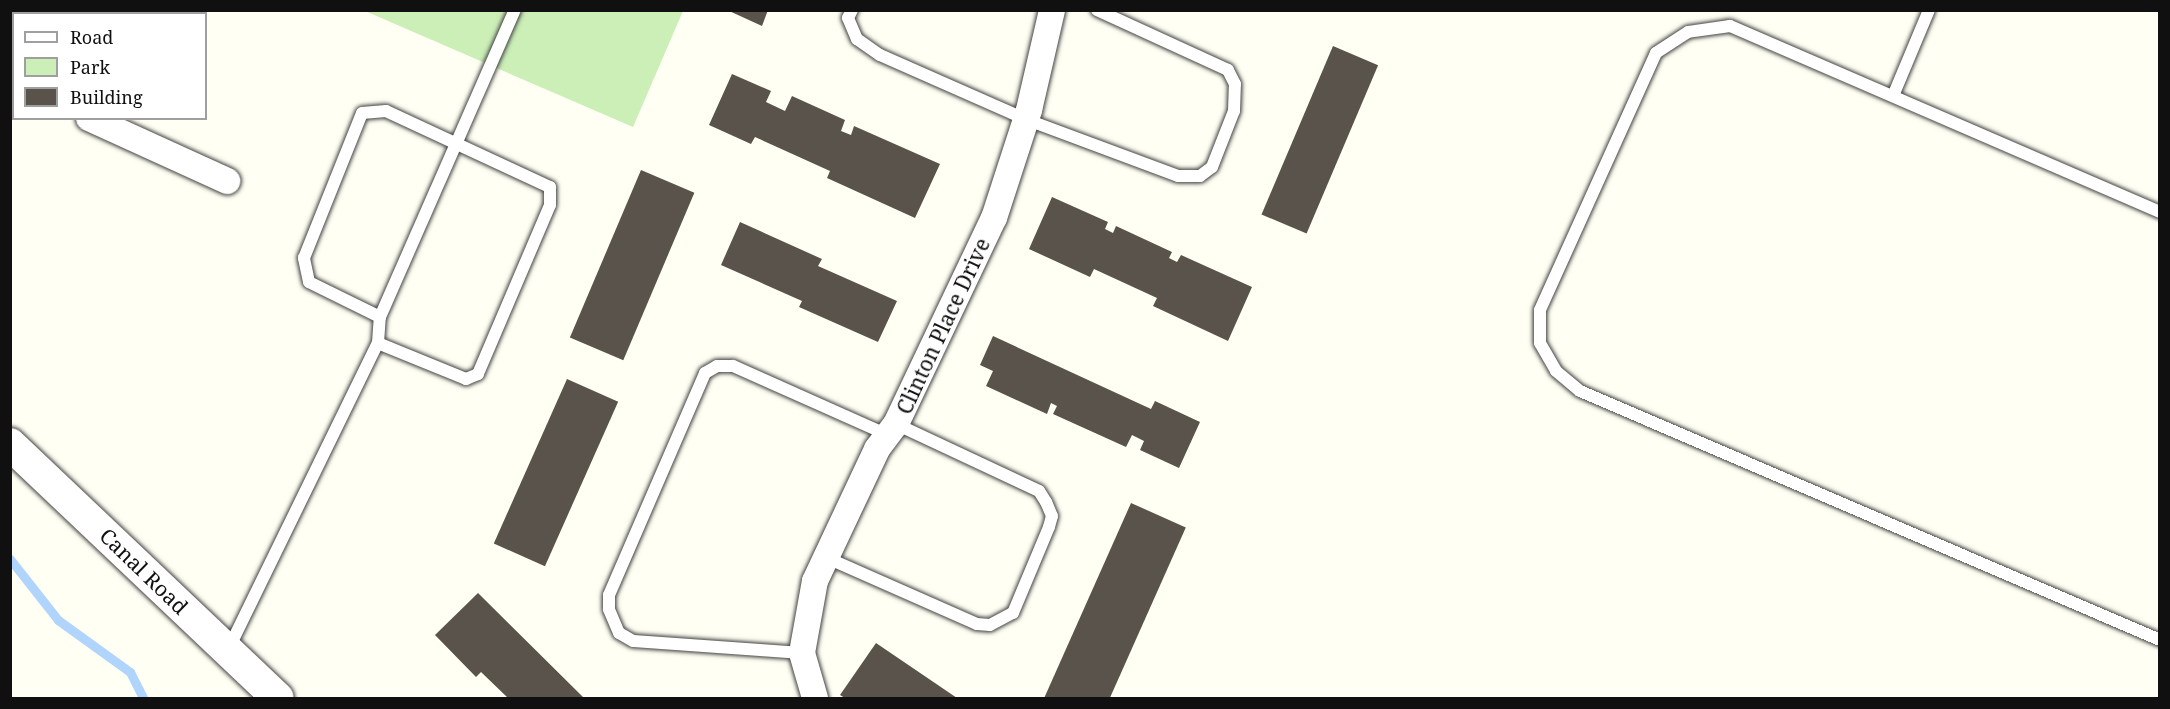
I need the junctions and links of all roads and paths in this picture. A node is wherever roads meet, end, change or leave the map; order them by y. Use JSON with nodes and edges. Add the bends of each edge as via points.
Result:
{"nodes":[{"id":1,"x":515,"y":10,"type":"edge"},
{"id":2,"x":852,"y":10,"type":"edge"},
{"id":3,"x":1052,"y":10,"type":"edge"},
{"id":4,"x":1097,"y":10,"type":"edge"},
{"id":5,"x":1929,"y":10,"type":"edge"},
{"id":6,"x":1893,"y":96,"type":"junction"},
{"id":7,"x":1025,"y":119,"type":"junction"},
{"id":8,"x":93,"y":120,"type":"edge"},
{"id":9,"x":457,"y":144,"type":"junction"},
{"id":10,"x":227,"y":181,"type":"dead end"},
{"id":11,"x":2160,"y":212,"type":"edge"},
{"id":12,"x":380,"y":317,"type":"junction"},
{"id":13,"x":378,"y":343,"type":"junction"},
{"id":14,"x":891,"y":429,"type":"junction"},
{"id":15,"x":10,"y":444,"type":"edge"},
{"id":16,"x":825,"y":557,"type":"junction"},
{"id":17,"x":2160,"y":640,"type":"edge"},
{"id":18,"x":227,"y":651,"type":"junction"},
{"id":19,"x":802,"y":653,"type":"junction"},
{"id":20,"x":278,"y":699,"type":"edge"},
{"id":21,"x":815,"y":699,"type":"edge"}],
"edges":[{"from":1,"to":9,"type":"lane"},
{"from":2,"to":7,"type":"lane","via":[[851,29],[868,48]]},
{"from":3,"to":7,"type":"street","name":"Clinton Place Drive"},
{"from":4,"to":7,"type":"lane","via":[[1228,70],[1237,98],[1212,167],[1200,176],[1178,176]]},
{"from":5,"to":6,"type":"lane"},
{"from":6,"to":11,"type":"lane"},
{"from":6,"to":17,"type":"lane","via":[[1730,26],[1688,32],[1656,52],[1540,310],[1540,343],[1556,371],[1580,391]]},
{"from":7,"to":14,"type":"street","name":"Clinton Place Drive","via":[[994,218]]},
{"from":8,"to":10,"type":"street"},
{"from":9,"to":12,"type":"lane"},
{"from":9,"to":12,"type":"lane","via":[[386,111],[362,113],[304,258],[309,282]]},
{"from":9,"to":13,"type":"lane","via":[[550,187],[550,205],[478,374],[466,379]]},
{"from":12,"to":13,"type":"lane"},
{"from":13,"to":18,"type":"lane"},
{"from":14,"to":16,"type":"street","name":"Clinton Place Drive"},
{"from":14,"to":16,"type":"lane","via":[[1039,491],[1052,516],[1013,613],[990,625],[956,618]]},
{"from":14,"to":19,"type":"lane","via":[[733,366],[717,366],[705,374],[609,595],[609,609],[619,633],[633,640]]},
{"from":15,"to":18,"type":"street","name":"Canal Road"},
{"from":16,"to":19,"type":"street","name":"Clinton Place Drive","via":[[810,601]]},
{"from":18,"to":20,"type":"street","name":"Canal Road"},
{"from":19,"to":21,"type":"street","name":"Clinton Place Drive"}]}
